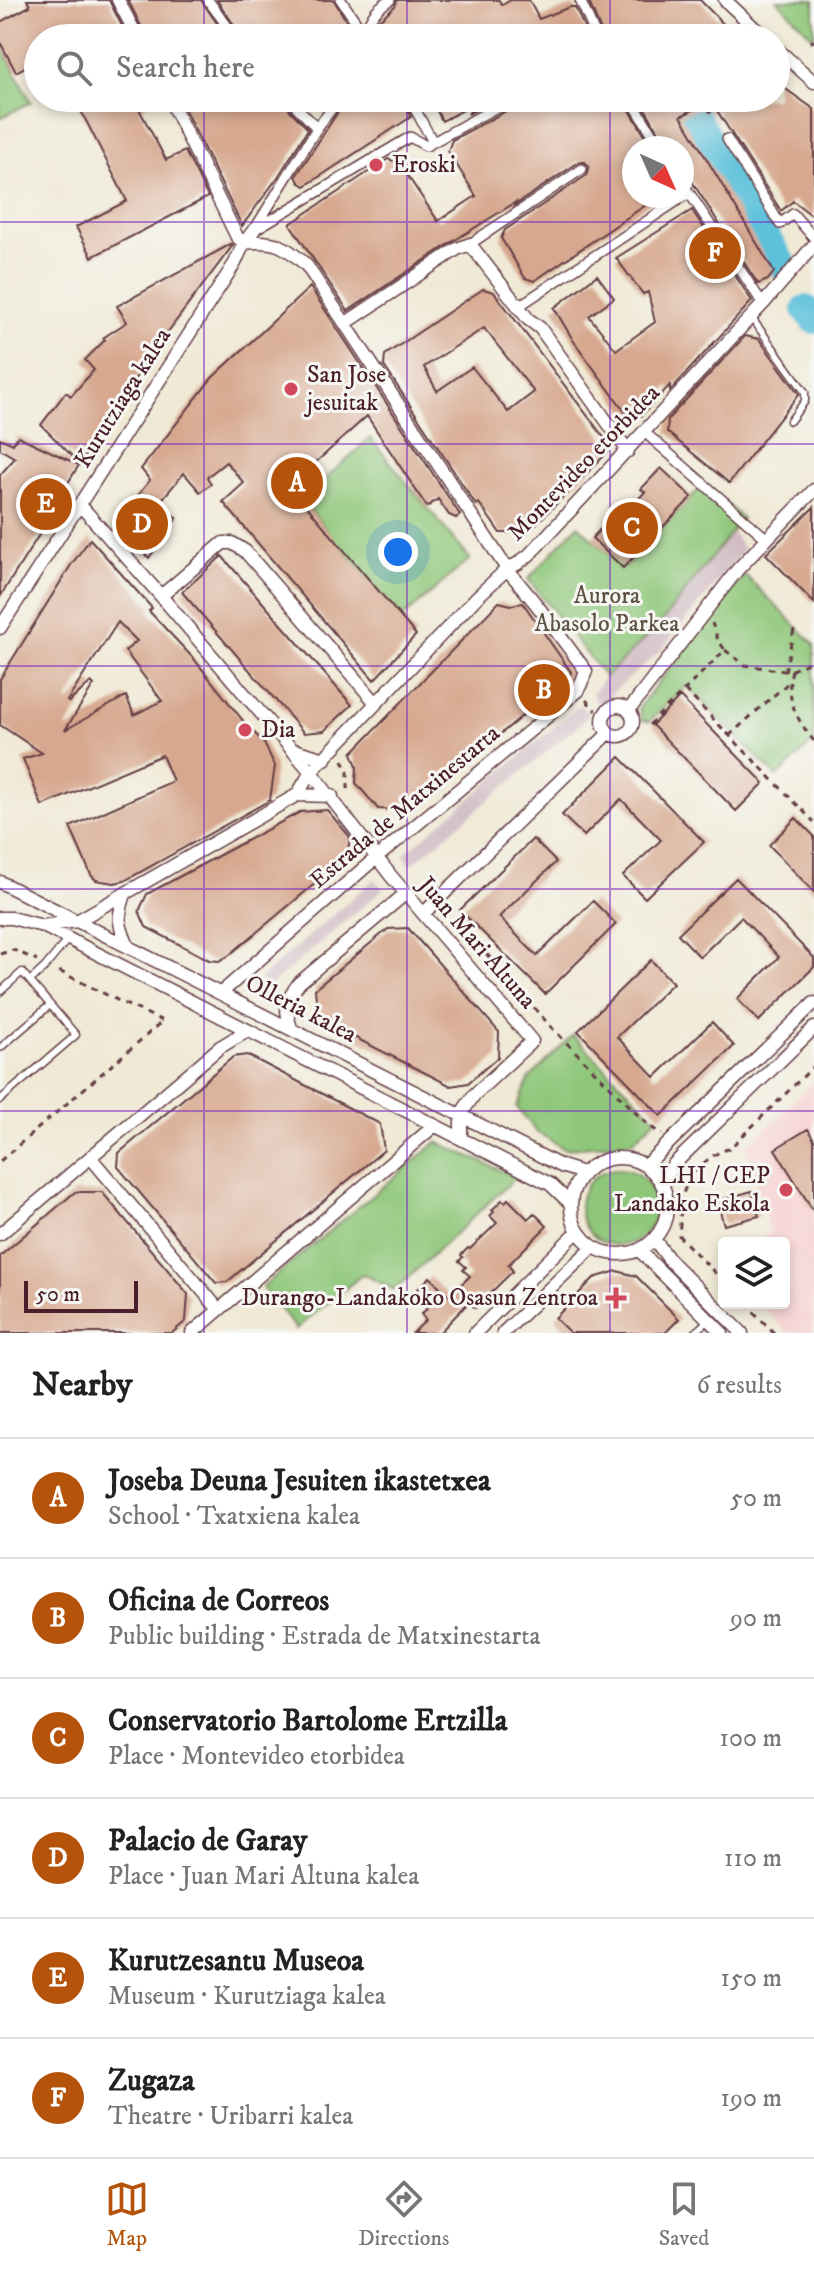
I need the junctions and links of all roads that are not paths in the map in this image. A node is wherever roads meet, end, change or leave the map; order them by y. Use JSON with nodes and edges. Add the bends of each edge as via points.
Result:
{"nodes":[{"id":1,"x":118,"y":0,"type":"edge"},
{"id":2,"x":208,"y":0,"type":"edge"},
{"id":3,"x":341,"y":0,"type":"edge"},
{"id":4,"x":390,"y":0,"type":"edge"},
{"id":5,"x":580,"y":0,"type":"edge"},
{"id":6,"x":725,"y":0,"type":"edge"},
{"id":7,"x":131,"y":24,"type":"edge"},
{"id":8,"x":226,"y":24,"type":"edge"},
{"id":9,"x":356,"y":24,"type":"edge"},
{"id":10,"x":368,"y":24,"type":"edge"},
{"id":11,"x":591,"y":24,"type":"edge"},
{"id":12,"x":750,"y":24,"type":"edge"},
{"id":13,"x":790,"y":61,"type":"edge"},
{"id":14,"x":814,"y":82,"type":"edge"},
{"id":15,"x":176,"y":112,"type":"edge"},
{"id":16,"x":302,"y":112,"type":"edge"},
{"id":17,"x":329,"y":112,"type":"edge"},
{"id":18,"x":417,"y":112,"type":"edge"},
{"id":19,"x":488,"y":112,"type":"edge"},
{"id":20,"x":639,"y":112,"type":"edge"},
{"id":21,"x":317,"y":128,"type":"junction"},
{"id":22,"x":654,"y":136,"type":"edge"},
{"id":23,"x":727,"y":139,"type":"dead end"},
{"id":24,"x":433,"y":142,"type":"junction"},
{"id":25,"x":582,"y":169,"type":"dead end"},
{"id":26,"x":694,"y":200,"type":"edge"},
{"id":27,"x":666,"y":208,"type":"edge"},
{"id":28,"x":254,"y":230,"type":"junction"},
{"id":29,"x":814,"y":238,"type":"edge"},
{"id":30,"x":244,"y":243,"type":"junction"},
{"id":31,"x":470,"y":244,"type":"junction"},
{"id":32,"x":814,"y":245,"type":"edge"},
{"id":33,"x":763,"y":304,"type":"junction"},
{"id":34,"x":519,"y":306,"type":"junction"},
{"id":35,"x":751,"y":317,"type":"junction"},
{"id":36,"x":346,"y":323,"type":"junction"},
{"id":37,"x":790,"y":421,"type":"dead end"},
{"id":38,"x":650,"y":437,"type":"dead end"},
{"id":39,"x":628,"y":451,"type":"junction"},
{"id":40,"x":814,"y":490,"type":"edge"},
{"id":41,"x":80,"y":505,"type":"junction"},
{"id":42,"x":767,"y":539,"type":"junction"},
{"id":43,"x":507,"y":569,"type":"junction"},
{"id":44,"x":161,"y":596,"type":"junction"},
{"id":45,"x":0,"y":628,"type":"edge"},
{"id":46,"x":376,"y":703,"type":"junction"},
{"id":47,"x":629,"y":710,"type":"junction"},
{"id":48,"x":609,"y":733,"type":"junction"},
{"id":49,"x":291,"y":749,"type":"junction"},
{"id":50,"x":330,"y":756,"type":"junction"},
{"id":51,"x":311,"y":772,"type":"junction"},
{"id":52,"x":297,"y":795,"type":"junction"},
{"id":53,"x":332,"y":796,"type":"junction"},
{"id":54,"x":377,"y":858,"type":"junction"},
{"id":55,"x":0,"y":882,"type":"edge"},
{"id":56,"x":125,"y":894,"type":"junction"},
{"id":57,"x":405,"y":894,"type":"junction"},
{"id":58,"x":424,"y":913,"type":"junction"},
{"id":59,"x":0,"y":918,"type":"edge"},
{"id":60,"x":77,"y":921,"type":"junction"},
{"id":61,"x":43,"y":926,"type":"junction"},
{"id":62,"x":68,"y":939,"type":"junction"},
{"id":63,"x":128,"y":946,"type":"junction"},
{"id":64,"x":30,"y":981,"type":"junction"},
{"id":65,"x":0,"y":992,"type":"edge"},
{"id":66,"x":221,"y":993,"type":"junction"},
{"id":67,"x":814,"y":1003,"type":"edge"},
{"id":68,"x":50,"y":1005,"type":"junction"},
{"id":69,"x":291,"y":1028,"type":"junction"},
{"id":70,"x":814,"y":1028,"type":"edge"},
{"id":71,"x":247,"y":1031,"type":"junction"},
{"id":72,"x":0,"y":1048,"type":"edge"},
{"id":73,"x":0,"y":1100,"type":"edge"},
{"id":74,"x":461,"y":1114,"type":"junction"},
{"id":75,"x":434,"y":1126,"type":"junction"},
{"id":76,"x":461,"y":1138,"type":"junction"},
{"id":77,"x":91,"y":1158,"type":"junction"},
{"id":78,"x":646,"y":1165,"type":"junction"},
{"id":79,"x":583,"y":1173,"type":"junction"},
{"id":80,"x":663,"y":1185,"type":"junction"},
{"id":81,"x":571,"y":1204,"type":"junction"},
{"id":82,"x":578,"y":1231,"type":"junction"},
{"id":83,"x":0,"y":1234,"type":"edge"},
{"id":84,"x":654,"y":1239,"type":"junction"},
{"id":85,"x":593,"y":1247,"type":"junction"},
{"id":86,"x":639,"y":1250,"type":"junction"},
{"id":87,"x":219,"y":1310,"type":"junction"},
{"id":88,"x":708,"y":1320,"type":"junction"},
{"id":89,"x":192,"y":1333,"type":"edge"},
{"id":90,"x":475,"y":1333,"type":"edge"},
{"id":91,"x":503,"y":1333,"type":"edge"},
{"id":92,"x":695,"y":1333,"type":"edge"},
{"id":93,"x":722,"y":1333,"type":"edge"},
{"id":94,"x":742,"y":1333,"type":"edge"}],
"edges":[{"from":1,"to":7,"type":"street"},
{"from":2,"to":8,"type":"street"},
{"from":3,"to":9,"type":"street"},
{"from":4,"to":10,"type":"street","via":[[378,7]]},
{"from":5,"to":11,"type":"street"},
{"from":6,"to":12,"type":"street"},
{"from":13,"to":14,"type":"street"},
{"from":15,"to":30,"type":"street"},
{"from":16,"to":21,"type":"street"},
{"from":17,"to":21,"type":"street"},
{"from":18,"to":24,"type":"street"},
{"from":19,"to":24,"type":"street"},
{"from":20,"to":22,"type":"street"},
{"from":21,"to":28,"type":"street"},
{"from":23,"to":29,"type":"street","via":[[780,224],[793,214]]},
{"from":24,"to":28,"type":"street","via":[[426,146],[410,137]]},
{"from":25,"to":31,"type":"street"},
{"from":26,"to":33,"type":"street"},
{"from":27,"to":34,"type":"street"},
{"from":28,"to":30,"type":"street","name":"Kurutziaga kalea"},
{"from":30,"to":36,"type":"street","via":[[283,245],[296,255]]},
{"from":30,"to":41,"type":"street","name":"Kurutziaga kalea"},
{"from":31,"to":34,"type":"street"},
{"from":31,"to":36,"type":"street"},
{"from":32,"to":33,"type":"street","name":"Montevideo etorbidea"},
{"from":33,"to":35,"type":"street","name":"Montevideo etorbidea"},
{"from":34,"to":39,"type":"street"},
{"from":35,"to":37,"type":"lane","via":[[805,392],[805,401]]},
{"from":35,"to":39,"type":"street","name":"Montevideo etorbidea"},
{"from":36,"to":43,"type":"street"},
{"from":38,"to":42,"type":"street"},
{"from":39,"to":43,"type":"street","name":"Montevideo etorbidea","via":[[529,555]]},
{"from":40,"to":42,"type":"street"},
{"from":41,"to":44,"type":"street","name":"Juan Mari Altuna"},
{"from":41,"to":45,"type":"street","name":"Kurutziaga kalea"},
{"from":42,"to":47,"type":"street"},
{"from":43,"to":46,"type":"street","name":"Montevideo etorbidea"},
{"from":43,"to":54,"type":"street","name":"Estrada de Matxinestarta","via":[[586,671],[578,691]]},
{"from":44,"to":46,"type":"street","via":[[223,543],[232,543],[245,551]]},
{"from":44,"to":49,"type":"street","name":"Juan Mari Altuna"},
{"from":46,"to":50,"type":"street","name":"Montevideo etorbidea"},
{"from":47,"to":48,"type":"street","via":[[629,731]]},
{"from":47,"to":48,"type":"street","via":[[608,709],[603,722]]},
{"from":48,"to":58,"type":"street"},
{"from":49,"to":50,"type":"street"},
{"from":49,"to":51,"type":"street","name":"Juan Mari Altuna"},
{"from":50,"to":51,"type":"street","name":"Montevideo etorbidea"},
{"from":51,"to":52,"type":"street","name":"Montevideo etorbidea"},
{"from":51,"to":53,"type":"street","name":"Juan Mari Altuna"},
{"from":52,"to":53,"type":"street"},
{"from":52,"to":56,"type":"street"},
{"from":53,"to":54,"type":"street","name":"Juan Mari Altuna"},
{"from":54,"to":57,"type":"street","name":"Juan Mari Altuna"},
{"from":54,"to":66,"type":"street","name":"Estrada de Matxinestarta"},
{"from":55,"to":60,"type":"street","name":"Olleria kalea"},
{"from":56,"to":60,"type":"street"},
{"from":56,"to":63,"type":"street","via":[[118,913]]},
{"from":57,"to":58,"type":"street","name":"Juan Mari Altuna"},
{"from":57,"to":69,"type":"street","via":[[299,983],[289,996]]},
{"from":58,"to":74,"type":"street","name":"Juan Mari Altuna","via":[[532,1041]]},
{"from":59,"to":61,"type":"street","name":"Olleria kalea"},
{"from":60,"to":61,"type":"street"},
{"from":60,"to":63,"type":"street","name":"Olleria kalea"},
{"from":61,"to":62,"type":"street","name":"Olleria kalea"},
{"from":62,"to":64,"type":"lane"},
{"from":62,"to":71,"type":"street","name":"Olleria kalea"},
{"from":63,"to":66,"type":"street","name":"Olleria kalea"},
{"from":64,"to":65,"type":"lane","via":[[22,972]]},
{"from":64,"to":68,"type":"lane"},
{"from":66,"to":69,"type":"street","name":"Olleria kalea"},
{"from":67,"to":78,"type":"street"},
{"from":68,"to":72,"type":"lane"},
{"from":68,"to":73,"type":"lane","via":[[76,1035]]},
{"from":69,"to":74,"type":"street","name":"Olleria kalea"},
{"from":70,"to":80,"type":"street","via":[[673,1165]]},
{"from":71,"to":75,"type":"street","name":"Olleria kalea"},
{"from":71,"to":77,"type":"street","via":[[220,1047]]},
{"from":74,"to":76,"type":"street"},
{"from":74,"to":79,"type":"street","name":"Olleria kalea"},
{"from":75,"to":76,"type":"street","name":"Olleria kalea"},
{"from":75,"to":87,"type":"street"},
{"from":76,"to":81,"type":"street","name":"Olleria kalea","via":[[550,1184]]},
{"from":77,"to":83,"type":"street"},
{"from":77,"to":87,"type":"street"},
{"from":78,"to":79,"type":"street","via":[[620,1157],[593,1164]]},
{"from":78,"to":80,"type":"street"},
{"from":79,"to":81,"type":"street"},
{"from":80,"to":84,"type":"street","via":[[667,1213]]},
{"from":81,"to":82,"type":"street"},
{"from":82,"to":85,"type":"street"},
{"from":82,"to":90,"type":"street"},
{"from":84,"to":86,"type":"street"},
{"from":84,"to":94,"type":"street"},
{"from":85,"to":86,"type":"street","via":[[608,1253]]},
{"from":85,"to":91,"type":"street"},
{"from":86,"to":88,"type":"street"},
{"from":87,"to":89,"type":"street"},
{"from":88,"to":92,"type":"lane"},
{"from":88,"to":93,"type":"street"}]}
